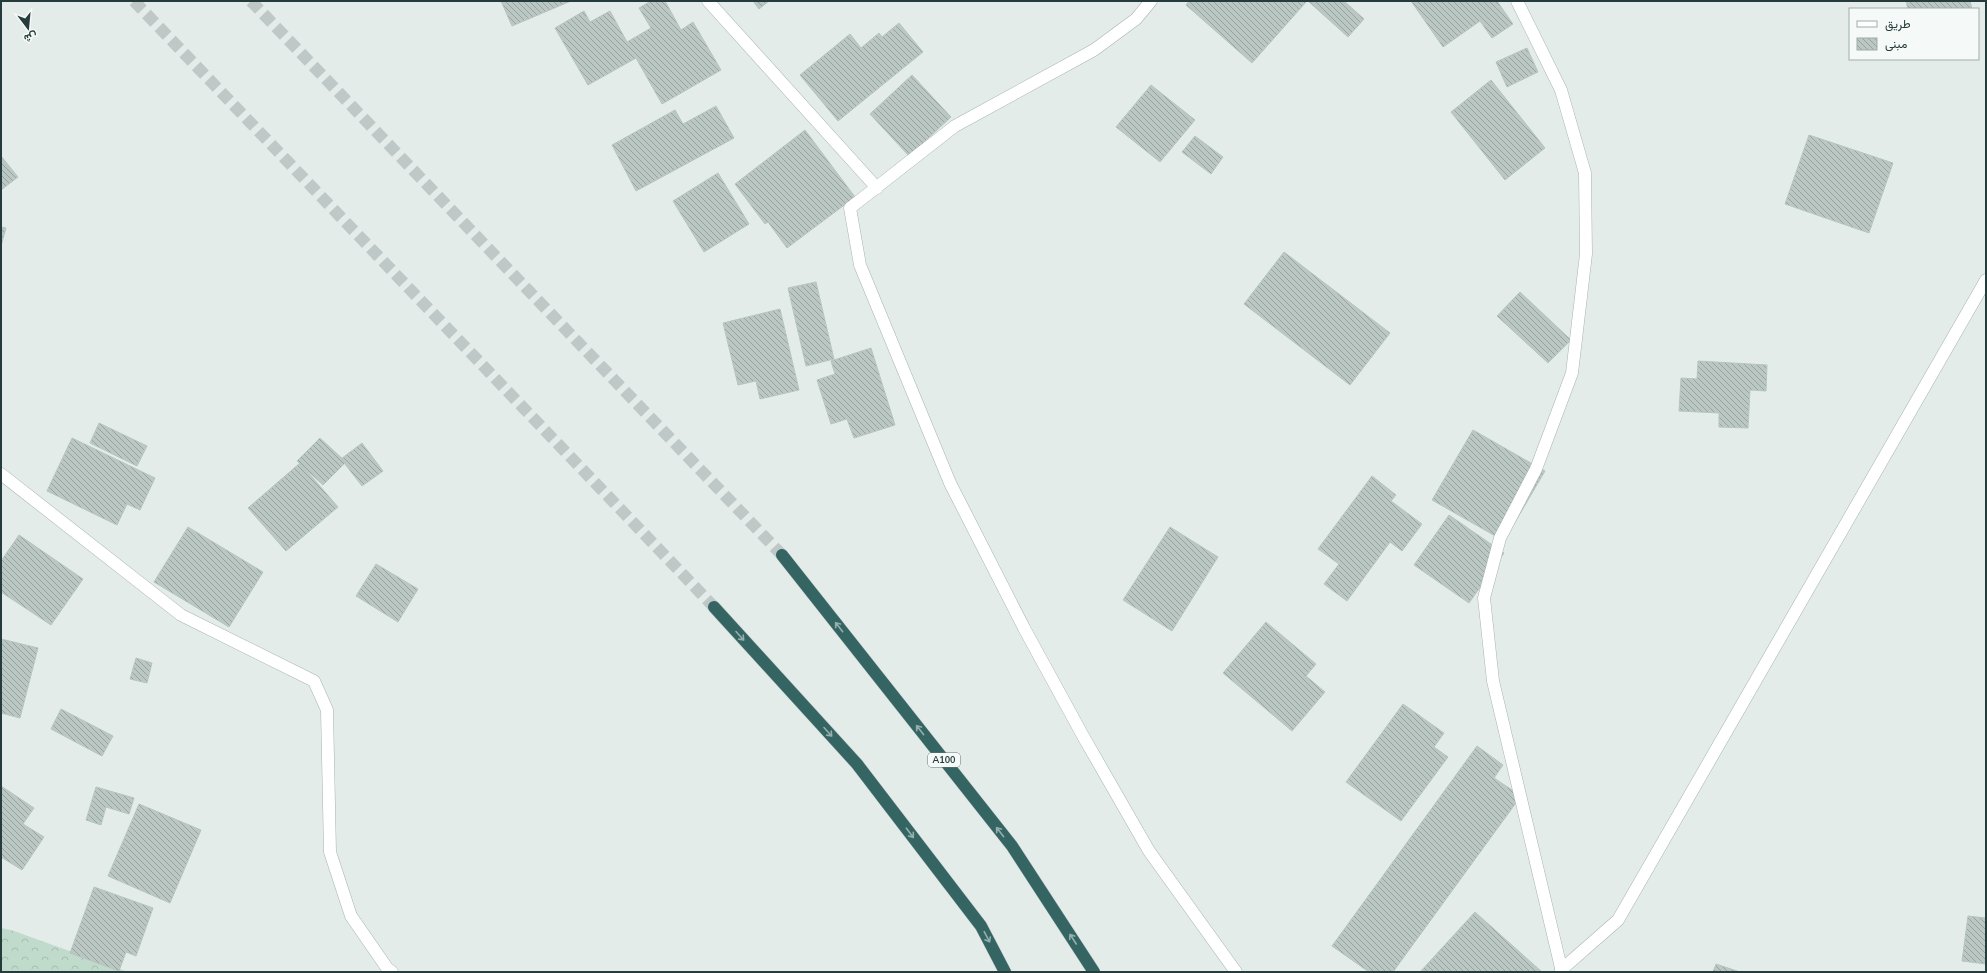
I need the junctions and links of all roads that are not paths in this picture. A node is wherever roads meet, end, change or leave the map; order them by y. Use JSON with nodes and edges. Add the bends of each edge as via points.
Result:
{"nodes":[{"id":1,"x":708,"y":1,"type":"edge"},
{"id":2,"x":1151,"y":1,"type":"edge"},
{"id":3,"x":1517,"y":1,"type":"edge"},
{"id":4,"x":877,"y":188,"type":"junction"},
{"id":5,"x":1986,"y":280,"type":"edge"},
{"id":6,"x":1,"y":474,"type":"edge"},
{"id":7,"x":782,"y":555,"type":"tunnel mouth"},
{"id":8,"x":714,"y":607,"type":"tunnel mouth"},
{"id":9,"x":1562,"y":971,"type":"edge"},
{"id":10,"x":392,"y":972,"type":"edge"},
{"id":11,"x":1005,"y":972,"type":"edge"},
{"id":12,"x":1094,"y":972,"type":"edge"},
{"id":13,"x":1236,"y":972,"type":"edge"}],
"edges":[{"from":1,"to":4,"type":"street"},
{"from":2,"to":4,"type":"street","via":[[1136,19],[1094,50],[955,126]]},
{"from":3,"to":9,"type":"street","via":[[1562,90],[1585,173],[1586,254],[1572,373],[1536,468],[1500,538],[1484,598],[1493,681]]},
{"from":4,"to":13,"type":"street","via":[[850,208],[860,265],[950,483],[1024,628],[1149,851]]},
{"from":5,"to":9,"type":"street","via":[[1618,920]]},
{"from":6,"to":10,"type":"street","via":[[181,615],[314,681],[327,710],[330,852],[351,916]]},
{"from":12,"to":7,"type":"highway","name":"A100","number":"A100","one_way":true,"via":[[1012,846]]},
{"from":8,"to":11,"type":"highway","one_way":true,"via":[[857,764],[981,926]]}]}
